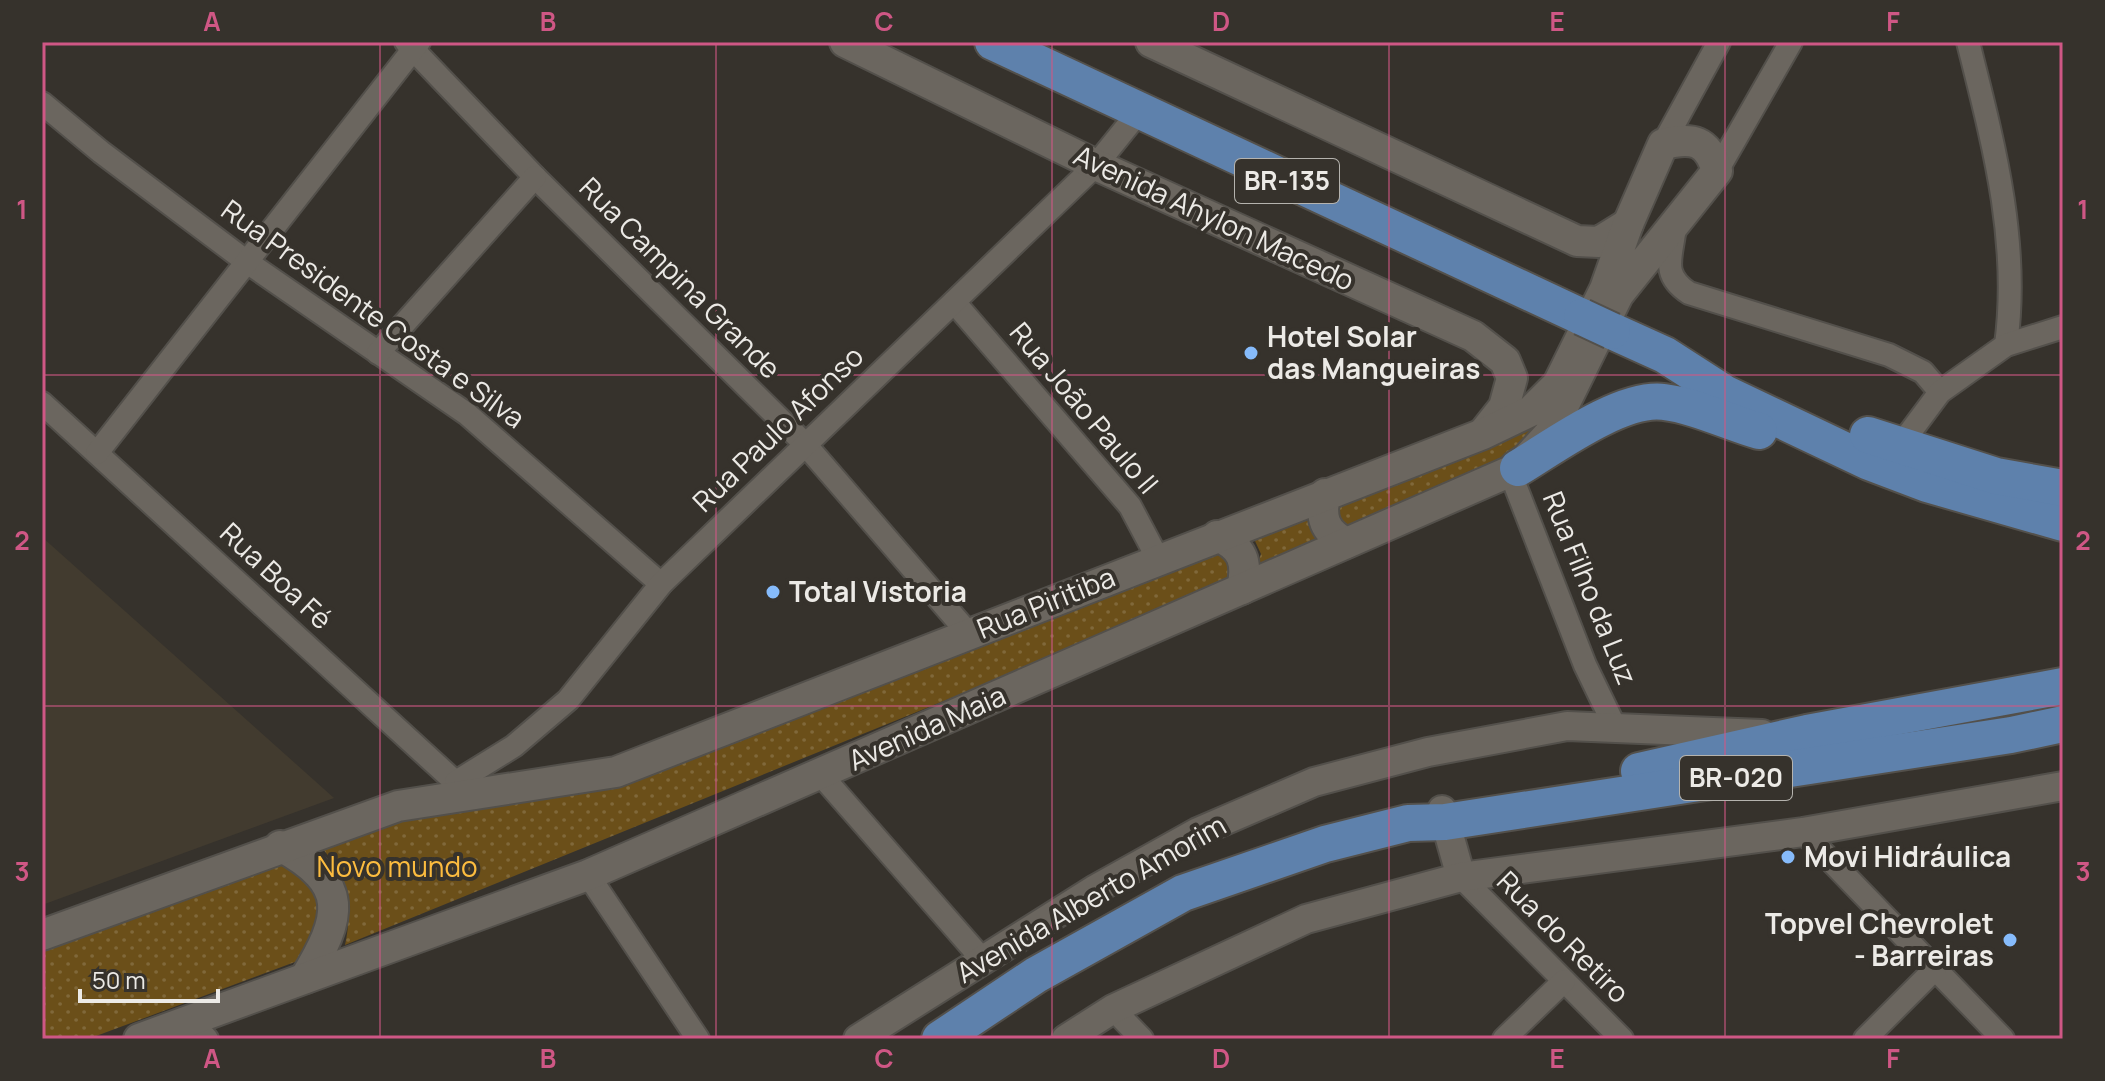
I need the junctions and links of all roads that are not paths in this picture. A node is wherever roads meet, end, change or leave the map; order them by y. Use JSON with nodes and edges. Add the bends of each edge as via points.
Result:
{"nodes":[{"id":1,"x":845,"y":42,"type":"edge"},
{"id":2,"x":993,"y":42,"type":"edge"},
{"id":3,"x":1054,"y":42,"type":"edge"},
{"id":4,"x":1151,"y":42,"type":"edge"},
{"id":5,"x":1719,"y":42,"type":"edge"},
{"id":6,"x":1791,"y":42,"type":"edge"},
{"id":7,"x":1968,"y":42,"type":"edge"},
{"id":8,"x":413,"y":44,"type":"edge"},
{"id":9,"x":1098,"y":90,"type":"junction"},
{"id":10,"x":42,"y":103,"type":"edge"},
{"id":11,"x":1138,"y":113,"type":"junction"},
{"id":12,"x":1663,"y":144,"type":"junction"},
{"id":13,"x":1096,"y":165,"type":"junction"},
{"id":14,"x":1717,"y":171,"type":"junction"},
{"id":15,"x":535,"y":177,"type":"junction"},
{"id":16,"x":1628,"y":224,"type":"junction"},
{"id":17,"x":1675,"y":226,"type":"junction"},
{"id":18,"x":247,"y":262,"type":"junction"},
{"id":19,"x":954,"y":302,"type":"junction"},
{"id":20,"x":2063,"y":327,"type":"edge"},
{"id":21,"x":1591,"y":329,"type":"junction"},
{"id":22,"x":2006,"y":345,"type":"junction"},
{"id":23,"x":378,"y":353,"type":"junction"},
{"id":24,"x":1665,"y":355,"type":"junction"},
{"id":25,"x":1940,"y":392,"type":"junction"},
{"id":26,"x":42,"y":403,"type":"edge"},
{"id":27,"x":1483,"y":434,"type":"junction"},
{"id":28,"x":804,"y":443,"type":"junction"},
{"id":29,"x":1899,"y":447,"type":"junction"},
{"id":30,"x":97,"y":453,"type":"junction"},
{"id":31,"x":1514,"y":470,"type":"junction"},
{"id":32,"x":1927,"y":484,"type":"junction"},
{"id":33,"x":2063,"y":488,"type":"edge"},
{"id":34,"x":1325,"y":494,"type":"junction"},
{"id":35,"x":2063,"y":523,"type":"edge"},
{"id":36,"x":1217,"y":536,"type":"junction"},
{"id":37,"x":1346,"y":543,"type":"junction"},
{"id":38,"x":1158,"y":559,"type":"junction"},
{"id":39,"x":661,"y":584,"type":"junction"},
{"id":40,"x":1242,"y":589,"type":"junction"},
{"id":41,"x":969,"y":634,"type":"junction"},
{"id":42,"x":2063,"y":686,"type":"edge"},
{"id":43,"x":2063,"y":724,"type":"edge"},
{"id":44,"x":1615,"y":727,"type":"junction"},
{"id":45,"x":1807,"y":733,"type":"junction"},
{"id":46,"x":821,"y":775,"type":"junction"},
{"id":47,"x":2063,"y":786,"type":"edge"},
{"id":48,"x":462,"y":788,"type":"junction"},
{"id":49,"x":1444,"y":816,"type":"junction"},
{"id":50,"x":1803,"y":832,"type":"junction"},
{"id":51,"x":280,"y":846,"type":"junction"},
{"id":52,"x":588,"y":875,"type":"junction"},
{"id":53,"x":1461,"y":877,"type":"junction"},
{"id":54,"x":42,"y":935,"type":"edge"},
{"id":55,"x":982,"y":959,"type":"junction"},
{"id":56,"x":1935,"y":969,"type":"junction"},
{"id":57,"x":305,"y":978,"type":"junction"},
{"id":58,"x":1564,"y":981,"type":"junction"},
{"id":59,"x":1113,"y":1009,"type":"junction"},
{"id":60,"x":198,"y":1030,"type":"edge"},
{"id":61,"x":139,"y":1039,"type":"edge"},
{"id":62,"x":698,"y":1039,"type":"edge"},
{"id":63,"x":858,"y":1039,"type":"edge"},
{"id":64,"x":940,"y":1039,"type":"edge"},
{"id":65,"x":1066,"y":1039,"type":"edge"},
{"id":66,"x":1142,"y":1039,"type":"edge"},
{"id":67,"x":1504,"y":1039,"type":"edge"},
{"id":68,"x":1622,"y":1039,"type":"edge"},
{"id":69,"x":1865,"y":1039,"type":"edge"},
{"id":70,"x":2003,"y":1039,"type":"edge"}],
"edges":[{"from":1,"to":13,"type":"main road","name":"Avenida Ahylon Macedo"},
{"from":2,"to":9,"type":"highway","number":"BR-135"},
{"from":3,"to":9,"type":"highway"},
{"from":4,"to":16,"type":"main road","via":[[1577,241],[1599,242]]},
{"from":5,"to":12,"type":"street"},
{"from":6,"to":14,"type":"street"},
{"from":7,"to":22,"type":"street","via":[[2006,214],[2012,303]]},
{"from":8,"to":15,"type":"street","name":"Rua Campina Grande"},
{"from":8,"to":18,"type":"street"},
{"from":9,"to":11,"type":"highway","number":"BR-135"},
{"from":10,"to":18,"type":"street","name":"Rua Presidente Costa e Silva"},
{"from":11,"to":13,"type":"street","name":"Rua Paulo Afonso"},
{"from":11,"to":21,"type":"highway","number":"BR-135"},
{"from":12,"to":14,"type":"main road","via":[[1702,143],[1712,153]]},
{"from":12,"to":16,"type":"main road","name":"Rua Piritiba"},
{"from":13,"to":19,"type":"street","name":"Rua Paulo Afonso"},
{"from":13,"to":27,"type":"main road","name":"Avenida Ahylon Macedo","via":[[1473,336],[1496,352],[1512,378],[1504,407]]},
{"from":14,"to":17,"type":"main road","name":"Avenida Maia"},
{"from":15,"to":23,"type":"street"},
{"from":15,"to":28,"type":"street","name":"Rua Campina Grande"},
{"from":16,"to":21,"type":"main road","name":"Rua Piritiba"},
{"from":17,"to":25,"type":"street","via":[[1669,269],[1674,283],[1689,293],[1889,355],[1923,372]]},
{"from":17,"to":31,"type":"main road","name":"Avenida Maia","via":[[1618,295],[1550,433]]},
{"from":18,"to":23,"type":"street","name":"Rua Presidente Costa e Silva"},
{"from":18,"to":30,"type":"street"},
{"from":19,"to":28,"type":"street","name":"Rua Paulo Afonso"},
{"from":19,"to":38,"type":"street","name":"Rua João Paulo II","via":[[1130,506]]},
{"from":20,"to":22,"type":"street"},
{"from":21,"to":24,"type":"highway","number":"BR-135"},
{"from":21,"to":27,"type":"main road","name":"Rua Piritiba","via":[[1544,400]]},
{"from":22,"to":25,"type":"street"},
{"from":23,"to":39,"type":"street","name":"Rua Presidente Costa e Silva","via":[[467,414]]},
{"from":24,"to":29,"type":"highway","number":"BR-135","via":[[1698,363]]},
{"from":24,"to":32,"type":"highway","number":"BR-135","via":[[1724,393]]},
{"from":25,"to":29,"type":"street"},
{"from":26,"to":30,"type":"street","name":"Rua Boa Fé"},
{"from":27,"to":34,"type":"main road","name":"Rua Piritiba"},
{"from":28,"to":39,"type":"street","name":"Rua Paulo Afonso"},
{"from":28,"to":41,"type":"street","name":"Rua Campina Grande"},
{"from":29,"to":33,"type":"highway","number":"BR-135","via":[[1996,476]]},
{"from":30,"to":48,"type":"street","name":"Rua Boa Fé"},
{"from":31,"to":32,"type":"highway","via":[[1624,408],[1661,401]]},
{"from":31,"to":37,"type":"main road","name":"Avenida Maia"},
{"from":31,"to":44,"type":"street","name":"Rua Filho da Luz","via":[[1585,665]]},
{"from":32,"to":35,"type":"highway","number":"BR-135"},
{"from":34,"to":36,"type":"main road","name":"Rua Piritiba"},
{"from":34,"to":37,"type":"main road","via":[[1324,523]]},
{"from":36,"to":38,"type":"main road","name":"Rua Piritiba"},
{"from":36,"to":40,"type":"main road","via":[[1245,560]]},
{"from":37,"to":40,"type":"main road","name":"Avenida Maia"},
{"from":38,"to":41,"type":"main road","name":"Rua Piritiba"},
{"from":39,"to":48,"type":"street","name":"Rua Paulo Afonso","via":[[568,700]]},
{"from":40,"to":46,"type":"main road","name":"Avenida Maia"},
{"from":41,"to":48,"type":"main road","name":"Rua Piritiba","via":[[616,772]]},
{"from":42,"to":45,"type":"highway"},
{"from":43,"to":49,"type":"highway","number":"BR-020"},
{"from":44,"to":45,"type":"street","name":"Avenida Alberto Amorim"},
{"from":44,"to":55,"type":"street","name":"Avenida Alberto Amorim","via":[[1567,726],[1481,741],[1314,782],[1198,832]]},
{"from":45,"to":49,"type":"highway","via":[[1644,770],[1517,791]]},
{"from":46,"to":52,"type":"main road","name":"Avenida Maia"},
{"from":46,"to":55,"type":"street"},
{"from":47,"to":50,"type":"street"},
{"from":48,"to":51,"type":"main road","name":"Rua Piritiba"},
{"from":49,"to":53,"type":"street"},
{"from":49,"to":64,"type":"highway","via":[[1325,844],[1183,893],[1036,975]]},
{"from":50,"to":53,"type":"street"},
{"from":50,"to":56,"type":"street"},
{"from":51,"to":54,"type":"main road","name":"Rua Piritiba"},
{"from":51,"to":57,"type":"main road","via":[[307,860],[332,896],[335,920]]},
{"from":52,"to":57,"type":"main road","name":"Avenida Maia"},
{"from":52,"to":62,"type":"street"},
{"from":53,"to":58,"type":"street","name":"Rua do Retiro"},
{"from":53,"to":59,"type":"street","via":[[1306,919]]},
{"from":55,"to":63,"type":"street","name":"Avenida Alberto Amorim"},
{"from":56,"to":69,"type":"street"},
{"from":56,"to":70,"type":"street"},
{"from":57,"to":60,"type":"main road","name":"Avenida Maia"},
{"from":58,"to":67,"type":"street"},
{"from":58,"to":68,"type":"street","name":"Rua do Retiro"},
{"from":59,"to":65,"type":"street"},
{"from":59,"to":66,"type":"street"},
{"from":60,"to":61,"type":"main road","name":"Avenida Maia"}]}
